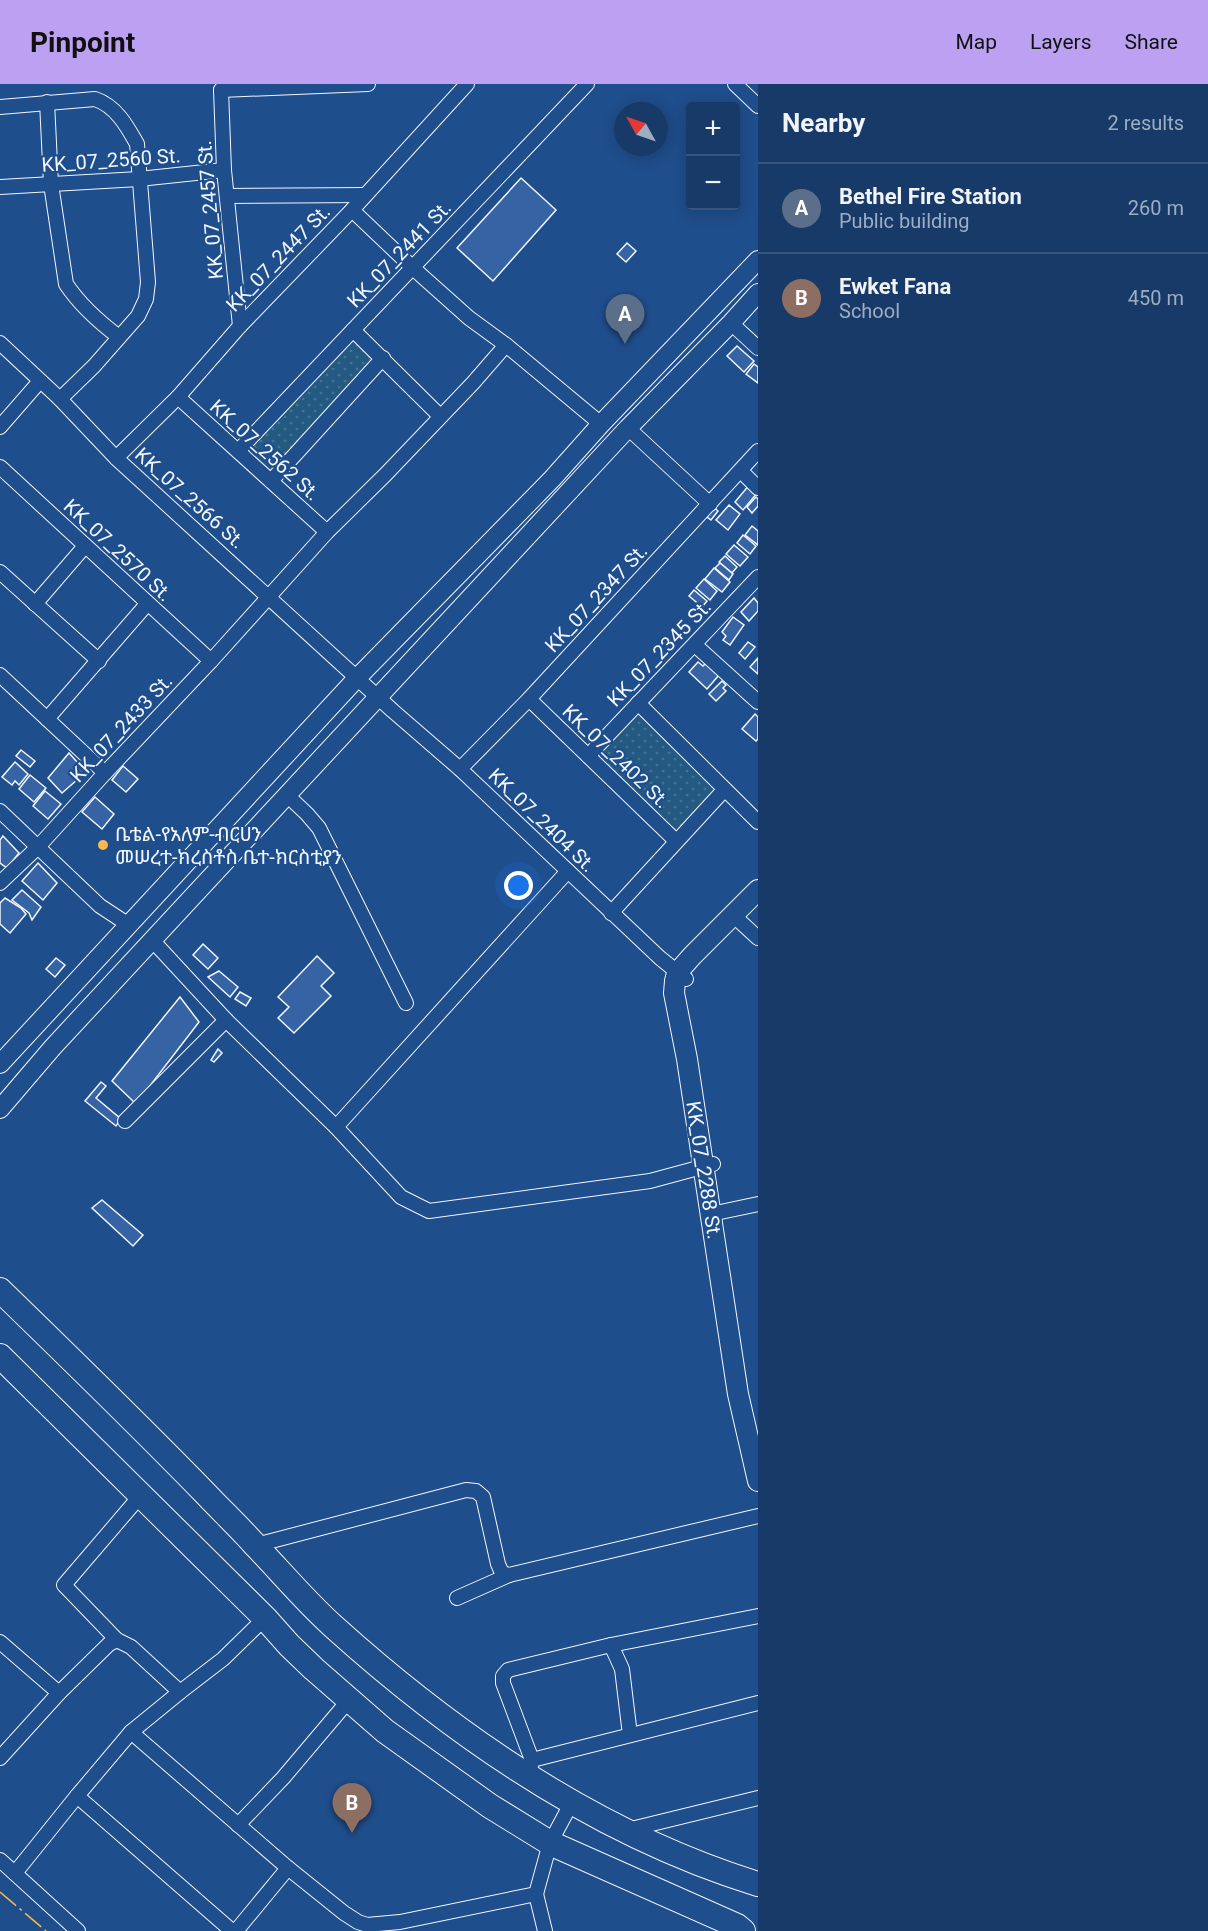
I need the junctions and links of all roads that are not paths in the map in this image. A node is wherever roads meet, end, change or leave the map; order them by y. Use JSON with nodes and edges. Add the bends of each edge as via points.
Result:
{"nodes":[{"id":1,"x":368,"y":84,"type":"edge"},
{"id":2,"x":466,"y":84,"type":"edge"},
{"id":3,"x":587,"y":84,"type":"edge"},
{"id":4,"x":735,"y":84,"type":"edge"},
{"id":5,"x":217,"y":87,"type":"edge"},
{"id":6,"x":750,"y":89,"type":"edge"},
{"id":7,"x":47,"y":102,"type":"junction"},
{"id":8,"x":758,"y":106,"type":"edge"},
{"id":9,"x":0,"y":107,"type":"edge"},
{"id":10,"x":224,"y":170,"type":"junction"},
{"id":11,"x":139,"y":179,"type":"junction"},
{"id":12,"x":51,"y":184,"type":"junction"},
{"id":13,"x":0,"y":187,"type":"edge"},
{"id":14,"x":365,"y":195,"type":"junction"},
{"id":15,"x":227,"y":196,"type":"junction"},
{"id":16,"x":352,"y":210,"type":"junction"},
{"id":17,"x":758,"y":260,"type":"edge"},
{"id":18,"x":412,"y":268,"type":"junction"},
{"id":19,"x":758,"y":293,"type":"edge"},
{"id":20,"x":731,"y":323,"type":"junction"},
{"id":21,"x":240,"y":326,"type":"junction"},
{"id":22,"x":353,"y":330,"type":"junction"},
{"id":23,"x":119,"y":337,"type":"junction"},
{"id":24,"x":0,"y":343,"type":"edge"},
{"id":25,"x":506,"y":345,"type":"junction"},
{"id":26,"x":758,"y":348,"type":"edge"},
{"id":27,"x":383,"y":358,"type":"junction"},
{"id":28,"x":40,"y":381,"type":"junction"},
{"id":29,"x":628,"y":395,"type":"junction"},
{"id":30,"x":177,"y":397,"type":"junction"},
{"id":31,"x":60,"y":399,"type":"junction"},
{"id":32,"x":644,"y":411,"type":"junction"},
{"id":33,"x":440,"y":416,"type":"junction"},
{"id":34,"x":601,"y":424,"type":"junction"},
{"id":35,"x":0,"y":427,"type":"edge"},
{"id":36,"x":628,"y":428,"type":"junction"},
{"id":37,"x":238,"y":451,"type":"junction"},
{"id":38,"x":758,"y":451,"type":"edge"},
{"id":39,"x":116,"y":458,"type":"junction"},
{"id":40,"x":0,"y":467,"type":"edge"},
{"id":41,"x":741,"y":471,"type":"junction"},
{"id":42,"x":272,"y":481,"type":"junction"},
{"id":43,"x":758,"y":488,"type":"edge"},
{"id":44,"x":710,"y":504,"type":"junction"},
{"id":45,"x":327,"y":532,"type":"junction"},
{"id":46,"x":85,"y":546,"type":"junction"},
{"id":47,"x":0,"y":572,"type":"edge"},
{"id":48,"x":758,"y":577,"type":"edge"},
{"id":49,"x":268,"y":596,"type":"junction"},
{"id":50,"x":34,"y":604,"type":"junction"},
{"id":51,"x":147,"y":604,"type":"junction"},
{"id":52,"x":695,"y":645,"type":"junction"},
{"id":53,"x":99,"y":661,"type":"junction"},
{"id":54,"x":211,"y":661,"type":"junction"},
{"id":55,"x":0,"y":675,"type":"edge"},
{"id":56,"x":357,"y":678,"type":"junction"},
{"id":57,"x":378,"y":698,"type":"junction"},
{"id":58,"x":529,"y":699,"type":"junction"},
{"id":59,"x":758,"y":702,"type":"edge"},
{"id":60,"x":638,"y":703,"type":"junction"},
{"id":61,"x":47,"y":720,"type":"junction"},
{"id":62,"x":588,"y":756,"type":"junction"},
{"id":63,"x":460,"y":769,"type":"junction"},
{"id":64,"x":105,"y":773,"type":"junction"},
{"id":65,"x":724,"y":790,"type":"junction"},
{"id":66,"x":286,"y":795,"type":"junction"},
{"id":67,"x":0,"y":811,"type":"edge"},
{"id":68,"x":758,"y":822,"type":"edge"},
{"id":69,"x":676,"y":841,"type":"junction"},
{"id":70,"x":38,"y":847,"type":"junction"},
{"id":71,"x":568,"y":871,"type":"junction"},
{"id":72,"x":0,"y":883,"type":"edge"},
{"id":73,"x":758,"y":890,"type":"edge"},
{"id":74,"x":758,"y":902,"type":"edge"},
{"id":75,"x":611,"y":913,"type":"junction"},
{"id":76,"x":736,"y":918,"type":"junction"},
{"id":77,"x":129,"y":925,"type":"junction"},
{"id":78,"x":758,"y":938,"type":"edge"},
{"id":79,"x":152,"y":940,"type":"junction"},
{"id":80,"x":682,"y":976,"type":"junction"},
{"id":81,"x":406,"y":1004,"type":"dead end"},
{"id":82,"x":226,"y":1020,"type":"junction"},
{"id":83,"x":0,"y":1064,"type":"edge"},
{"id":84,"x":0,"y":1109,"type":"edge"},
{"id":85,"x":125,"y":1121,"type":"dead end"},
{"id":86,"x":336,"y":1127,"type":"junction"},
{"id":87,"x":708,"y":1165,"type":"junction"},
{"id":88,"x":758,"y":1204,"type":"edge"},
{"id":89,"x":716,"y":1214,"type":"junction"},
{"id":90,"x":0,"y":1290,"type":"edge"},
{"id":91,"x":0,"y":1356,"type":"edge"},
{"id":92,"x":758,"y":1434,"type":"edge"},
{"id":93,"x":758,"y":1481,"type":"edge"},
{"id":94,"x":141,"y":1495,"type":"junction"},
{"id":95,"x":758,"y":1516,"type":"edge"},
{"id":96,"x":256,"y":1545,"type":"junction"},
{"id":97,"x":509,"y":1575,"type":"junction"},
{"id":98,"x":457,"y":1598,"type":"dead end"},
{"id":99,"x":758,"y":1616,"type":"edge"},
{"id":100,"x":265,"y":1618,"type":"junction"},
{"id":101,"x":117,"y":1641,"type":"junction"},
{"id":102,"x":611,"y":1645,"type":"junction"},
{"id":103,"x":3,"y":1649,"type":"edge"},
{"id":104,"x":180,"y":1692,"type":"junction"},
{"id":105,"x":59,"y":1693,"type":"junction"},
{"id":106,"x":350,"y":1700,"type":"junction"},
{"id":107,"x":758,"y":1703,"type":"edge"},
{"id":108,"x":131,"y":1732,"type":"junction"},
{"id":109,"x":630,"y":1735,"type":"junction"},
{"id":110,"x":0,"y":1758,"type":"edge"},
{"id":111,"x":531,"y":1769,"type":"junction"},
{"id":112,"x":77,"y":1796,"type":"junction"},
{"id":113,"x":758,"y":1798,"type":"edge"},
{"id":114,"x":572,"y":1802,"type":"junction"},
{"id":115,"x":238,"y":1825,"type":"junction"},
{"id":116,"x":627,"y":1830,"type":"junction"},
{"id":117,"x":550,"y":1843,"type":"junction"},
{"id":118,"x":0,"y":1860,"type":"edge"},
{"id":119,"x":288,"y":1868,"type":"junction"},
{"id":120,"x":15,"y":1873,"type":"junction"},
{"id":121,"x":758,"y":1884,"type":"edge"},
{"id":122,"x":536,"y":1894,"type":"junction"},
{"id":123,"x":758,"y":1921,"type":"edge"},
{"id":124,"x":400,"y":1927,"type":"edge"},
{"id":125,"x":365,"y":1928,"type":"edge"},
{"id":126,"x":78,"y":1931,"type":"edge"},
{"id":127,"x":234,"y":1931,"type":"edge"},
{"id":128,"x":545,"y":1931,"type":"edge"},
{"id":129,"x":743,"y":1931,"type":"edge"},
{"id":130,"x":755,"y":1931,"type":"edge"}],
"edges":[{"from":1,"to":5,"type":"street"},
{"from":2,"to":14,"type":"street","name":"KK_07_2447 St."},
{"from":3,"to":18,"type":"street","name":"KK_07_2441 St."},
{"from":4,"to":6,"type":"street"},
{"from":5,"to":10,"type":"street","name":"KK_07_2457 St."},
{"from":6,"to":8,"type":"street"},
{"from":7,"to":9,"type":"street"},
{"from":7,"to":11,"type":"street","via":[[104,102],[128,126],[137,144]]},
{"from":7,"to":12,"type":"street"},
{"from":10,"to":11,"type":"street","name":"KK_07_2560 St."},
{"from":10,"to":15,"type":"street","name":"KK_07_2457 St."},
{"from":11,"to":12,"type":"street","name":"KK_07_2560 St."},
{"from":11,"to":23,"type":"street","via":[[146,299],[138,316]]},
{"from":12,"to":13,"type":"street","name":"KK_07_2560 St."},
{"from":12,"to":23,"type":"street","via":[[66,284],[93,317]]},
{"from":14,"to":15,"type":"street"},
{"from":14,"to":16,"type":"street","name":"KK_07_2447 St."},
{"from":15,"to":21,"type":"street","name":"KK_07_2457 St."},
{"from":16,"to":18,"type":"street"},
{"from":16,"to":21,"type":"street","name":"KK_07_2447 St."},
{"from":17,"to":29,"type":"street"},
{"from":18,"to":22,"type":"street","name":"KK_07_2441 St."},
{"from":18,"to":25,"type":"street"},
{"from":19,"to":20,"type":"street"},
{"from":20,"to":26,"type":"street"},
{"from":20,"to":32,"type":"street"},
{"from":21,"to":30,"type":"street","name":"KK_07_2447 St."},
{"from":22,"to":27,"type":"street"},
{"from":22,"to":37,"type":"street","name":"KK_07_2441 St."},
{"from":23,"to":31,"type":"street"},
{"from":24,"to":28,"type":"street","name":"KK_07_2566 St."},
{"from":25,"to":33,"type":"street"},
{"from":25,"to":34,"type":"street"},
{"from":27,"to":33,"type":"street"},
{"from":27,"to":42,"type":"street"},
{"from":28,"to":31,"type":"street","name":"KK_07_2566 St."},
{"from":28,"to":35,"type":"street"},
{"from":29,"to":32,"type":"street"},
{"from":29,"to":34,"type":"street"},
{"from":30,"to":37,"type":"street","name":"KK_07_2562 St."},
{"from":30,"to":39,"type":"street","name":"KK_07_2447 St."},
{"from":31,"to":39,"type":"street","name":"KK_07_2566 St."},
{"from":32,"to":36,"type":"street"},
{"from":33,"to":45,"type":"street"},
{"from":34,"to":56,"type":"street"},
{"from":36,"to":44,"type":"street"},
{"from":36,"to":57,"type":"street"},
{"from":37,"to":42,"type":"street","name":"KK_07_2562 St."},
{"from":38,"to":41,"type":"street","name":"KK_07_2347 St."},
{"from":39,"to":49,"type":"street","name":"KK_07_2566 St."},
{"from":40,"to":46,"type":"street","name":"KK_07_2570 St."},
{"from":41,"to":43,"type":"street"},
{"from":41,"to":44,"type":"street","name":"KK_07_2347 St."},
{"from":42,"to":45,"type":"street","name":"KK_07_2562 St."},
{"from":44,"to":58,"type":"street","name":"KK_07_2347 St."},
{"from":45,"to":49,"type":"street","name":"KK_07_2433 St."},
{"from":46,"to":50,"type":"street"},
{"from":46,"to":51,"type":"street","name":"KK_07_2570 St."},
{"from":47,"to":50,"type":"street"},
{"from":48,"to":52,"type":"street","name":"KK_07_2345 St."},
{"from":49,"to":54,"type":"street","name":"KK_07_2433 St."},
{"from":49,"to":56,"type":"street","name":"KK_07_2566 St."},
{"from":50,"to":53,"type":"street"},
{"from":51,"to":53,"type":"street"},
{"from":51,"to":54,"type":"street","name":"KK_07_2570 St."},
{"from":52,"to":59,"type":"street"},
{"from":52,"to":60,"type":"street","name":"KK_07_2345 St."},
{"from":53,"to":61,"type":"street"},
{"from":54,"to":64,"type":"street","name":"KK_07_2433 St."},
{"from":55,"to":61,"type":"street"},
{"from":56,"to":57,"type":"street","name":"KK_07_2404 St."},
{"from":56,"to":77,"type":"street"},
{"from":57,"to":63,"type":"street","name":"KK_07_2404 St."},
{"from":57,"to":66,"type":"street"},
{"from":58,"to":62,"type":"street","name":"KK_07_2402 St."},
{"from":58,"to":63,"type":"street","name":"KK_07_2347 St."},
{"from":60,"to":62,"type":"street","name":"KK_07_2345 St."},
{"from":60,"to":65,"type":"street"},
{"from":61,"to":64,"type":"street"},
{"from":62,"to":69,"type":"street","name":"KK_07_2402 St."},
{"from":63,"to":71,"type":"street","name":"KK_07_2404 St."},
{"from":64,"to":70,"type":"street","name":"KK_07_2433 St."},
{"from":65,"to":68,"type":"street"},
{"from":65,"to":69,"type":"street"},
{"from":66,"to":79,"type":"street"},
{"from":66,"to":81,"type":"street","via":[[319,828]]},
{"from":67,"to":70,"type":"street"},
{"from":69,"to":75,"type":"street"},
{"from":70,"to":72,"type":"street","name":"KK_07_2433 St."},
{"from":70,"to":77,"type":"street","via":[[100,906]]},
{"from":71,"to":75,"type":"street","name":"KK_07_2404 St."},
{"from":71,"to":86,"type":"street"},
{"from":73,"to":76,"type":"main road"},
{"from":74,"to":76,"type":"main road"},
{"from":75,"to":80,"type":"street","name":"KK_07_2404 St."},
{"from":76,"to":78,"type":"street"},
{"from":76,"to":80,"type":"main road"},
{"from":77,"to":83,"type":"street"},
{"from":79,"to":82,"type":"street"},
{"from":79,"to":84,"type":"street"},
{"from":80,"to":87,"type":"main road","name":"KK_07_2288 St."},
{"from":82,"to":85,"type":"street"},
{"from":82,"to":86,"type":"street"},
{"from":86,"to":87,"type":"street","via":[[400,1197],[429,1211],[650,1181]]},
{"from":87,"to":89,"type":"main road","name":"KK_07_2288 St."},
{"from":88,"to":89,"type":"street"},
{"from":89,"to":92,"type":"main road","name":"KK_07_2288 St."},
{"from":89,"to":93,"type":"main road","name":"KK_07_2288 St.","via":[[738,1394]]},
{"from":90,"to":96,"type":"highway"},
{"from":91,"to":94,"type":"highway"},
{"from":94,"to":100,"type":"highway"},
{"from":94,"to":101,"type":"street","via":[[64,1585]]},
{"from":95,"to":97,"type":"street"},
{"from":96,"to":97,"type":"street","via":[[466,1490],[476,1491],[483,1497],[498,1564],[502,1573]]},
{"from":96,"to":111,"type":"highway","via":[[333,1625],[409,1693],[466,1736]]},
{"from":97,"to":98,"type":"street"},
{"from":99,"to":102,"type":"street"},
{"from":100,"to":104,"type":"street","via":[[223,1659]]},
{"from":100,"to":106,"type":"highway","via":[[288,1645]]},
{"from":101,"to":104,"type":"street","via":[[131,1647]]},
{"from":101,"to":105,"type":"street","via":[[109,1644]]},
{"from":102,"to":109,"type":"street","via":[[622,1669]]},
{"from":102,"to":111,"type":"street","via":[[508,1670],[503,1676]]},
{"from":103,"to":105,"type":"street"},
{"from":104,"to":108,"type":"street"},
{"from":105,"to":110,"type":"street"},
{"from":106,"to":115,"type":"street"},
{"from":106,"to":117,"type":"highway","via":[[385,1731],[490,1806]]},
{"from":107,"to":109,"type":"street"},
{"from":108,"to":112,"type":"street"},
{"from":108,"to":115,"type":"street"},
{"from":109,"to":111,"type":"street"},
{"from":111,"to":114,"type":"highway"},
{"from":112,"to":120,"type":"street"},
{"from":112,"to":127,"type":"street"},
{"from":113,"to":116,"type":"street"},
{"from":114,"to":116,"type":"highway"},
{"from":114,"to":117,"type":"street"},
{"from":115,"to":119,"type":"street"},
{"from":116,"to":121,"type":"highway","via":[[688,1859]]},
{"from":117,"to":122,"type":"street"},
{"from":117,"to":129,"type":"highway"},
{"from":118,"to":120,"type":"street"},
{"from":119,"to":125,"type":"street"},
{"from":119,"to":127,"type":"street"},
{"from":120,"to":126,"type":"street"},
{"from":122,"to":124,"type":"street"},
{"from":122,"to":128,"type":"street"},
{"from":123,"to":130,"type":"highway"},
{"from":124,"to":125,"type":"street"}]}
